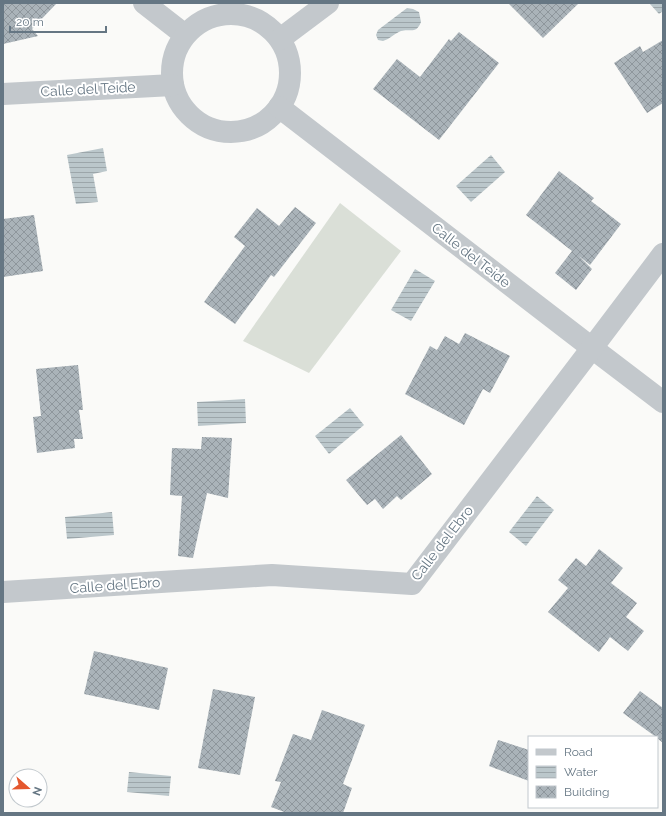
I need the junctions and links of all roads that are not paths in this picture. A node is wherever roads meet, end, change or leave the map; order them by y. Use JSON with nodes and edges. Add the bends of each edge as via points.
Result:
{"nodes":[{"id":1,"x":144,"y":3,"type":"edge"},
{"id":2,"x":328,"y":3,"type":"edge"},
{"id":3,"x":185,"y":35,"type":"junction"},
{"id":4,"x":280,"y":39,"type":"junction"},
{"id":5,"x":173,"y":85,"type":"junction"},
{"id":6,"x":3,"y":94,"type":"edge"},
{"id":7,"x":279,"y":107,"type":"junction"},
{"id":8,"x":663,"y":254,"type":"edge"},
{"id":9,"x":592,"y":348,"type":"junction"},
{"id":10,"x":663,"y":402,"type":"edge"},
{"id":11,"x":3,"y":592,"type":"edge"}],
"edges":[{"from":1,"to":3,"type":"street"},
{"from":2,"to":4,"type":"street"},
{"from":3,"to":4,"type":"street","via":[[202,21],[223,14],[244,15],[264,23]]},
{"from":3,"to":5,"type":"street","via":[[176,50],[172,67]]},
{"from":4,"to":7,"type":"street","via":[[287,55],[290,73],[287,91]]},
{"from":5,"to":6,"type":"street","name":"Calle del Teide"},
{"from":5,"to":7,"type":"street","via":[[180,103],[193,118],[209,128],[228,132],[248,130],[266,121]]},
{"from":7,"to":9,"type":"street","name":"Calle del Teide"},
{"from":8,"to":9,"type":"street","name":"Calle del Ebro"},
{"from":9,"to":10,"type":"street","name":"Calle del Teide"},
{"from":9,"to":11,"type":"street","name":"Calle del Ebro","via":[[412,584],[272,575]]}]}
